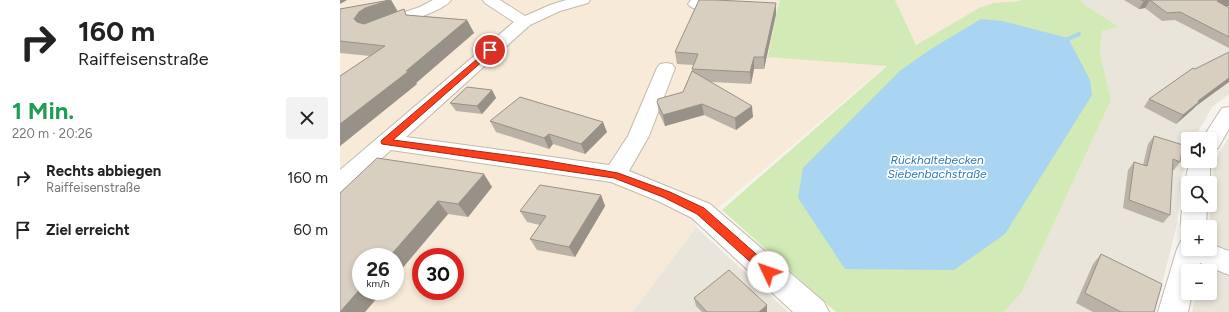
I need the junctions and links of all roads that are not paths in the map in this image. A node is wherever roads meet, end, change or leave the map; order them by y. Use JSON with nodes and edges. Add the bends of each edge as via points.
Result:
{"nodes":[{"id":1,"x":444,"y":0,"type":"edge"},
{"id":2,"x":490,"y":0,"type":"edge"},
{"id":3,"x":583,"y":0,"type":"edge"},
{"id":4,"x":560,"y":3,"type":"edge"},
{"id":5,"x":524,"y":22,"type":"junction"},
{"id":6,"x":372,"y":30,"type":"edge"},
{"id":7,"x":666,"y":68,"type":"dead end"},
{"id":8,"x":1229,"y":113,"type":"edge"},
{"id":9,"x":1217,"y":132,"type":"edge"},
{"id":10,"x":385,"y":142,"type":"junction"},
{"id":11,"x":615,"y":175,"type":"junction"},
{"id":12,"x":340,"y":183,"type":"edge"},
{"id":13,"x":1188,"y":256,"type":"edge"},
{"id":14,"x":1212,"y":256,"type":"edge"},
{"id":15,"x":1229,"y":263,"type":"edge"},
{"id":16,"x":814,"y":312,"type":"edge"},
{"id":17,"x":1173,"y":312,"type":"edge"}],
"edges":[{"from":1,"to":6,"type":"street"},
{"from":2,"to":5,"type":"street"},
{"from":3,"to":4,"type":"street"},
{"from":4,"to":5,"type":"street"},
{"from":5,"to":10,"type":"street"},
{"from":7,"to":11,"type":"street","via":[[638,136]]},
{"from":8,"to":9,"type":"street"},
{"from":10,"to":11,"type":"street"},
{"from":10,"to":12,"type":"street"},
{"from":11,"to":16,"type":"street","via":[[701,211]]},
{"from":13,"to":17,"type":"street"},
{"from":14,"to":15,"type":"street"}]}
